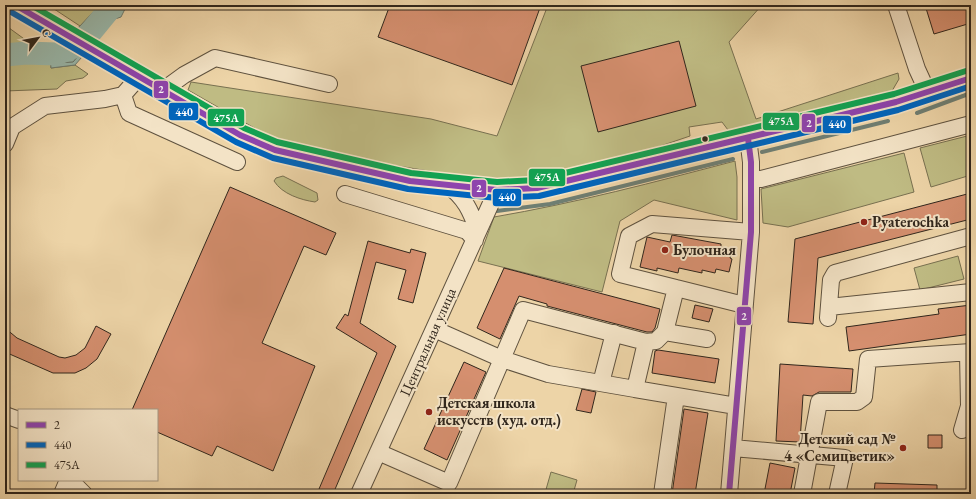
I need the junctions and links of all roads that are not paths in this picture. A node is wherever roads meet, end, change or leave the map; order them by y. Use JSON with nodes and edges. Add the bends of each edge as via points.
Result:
{"nodes":[{"id":1,"x":896,"y":5,"type":"edge"},
{"id":2,"x":23,"y":9,"type":"edge"},
{"id":3,"x":138,"y":78,"type":"junction"},
{"id":4,"x":971,"y":78,"type":"edge"},
{"id":5,"x":329,"y":84,"type":"dead end"},
{"id":6,"x":162,"y":91,"type":"junction"},
{"id":7,"x":928,"y":93,"type":"junction"},
{"id":8,"x":123,"y":95,"type":"junction"},
{"id":9,"x":971,"y":124,"type":"edge"},
{"id":10,"x":748,"y":138,"type":"junction"},
{"id":11,"x":5,"y":144,"type":"edge"},
{"id":12,"x":237,"y":162,"type":"dead end"},
{"id":13,"x":751,"y":179,"type":"junction"},
{"id":14,"x":448,"y":185,"type":"junction"},
{"id":15,"x":497,"y":190,"type":"junction"},
{"id":16,"x":345,"y":194,"type":"dead end"},
{"id":17,"x":751,"y":232,"type":"junction"},
{"id":18,"x":476,"y":236,"type":"junction"},
{"id":19,"x":971,"y":236,"type":"edge"},
{"id":20,"x":676,"y":288,"type":"junction"},
{"id":21,"x":971,"y":292,"type":"edge"},
{"id":22,"x":744,"y":305,"type":"junction"},
{"id":23,"x":434,"y":329,"type":"junction"},
{"id":24,"x":665,"y":332,"type":"junction"},
{"id":25,"x":614,"y":333,"type":"junction"},
{"id":26,"x":707,"y":339,"type":"dead end"},
{"id":27,"x":646,"y":342,"type":"junction"},
{"id":28,"x":970,"y":353,"type":"edge"},
{"id":29,"x":502,"y":359,"type":"junction"},
{"id":30,"x":601,"y":383,"type":"junction"},
{"id":31,"x":635,"y":389,"type":"junction"},
{"id":32,"x":676,"y":396,"type":"junction"},
{"id":33,"x":736,"y":406,"type":"junction"},
{"id":34,"x":5,"y":415,"type":"edge"},
{"id":35,"x":18,"y":420,"type":"edge"},
{"id":36,"x":962,"y":430,"type":"dead end"},
{"id":37,"x":733,"y":448,"type":"junction"},
{"id":38,"x":378,"y":452,"type":"junction"},
{"id":39,"x":810,"y":455,"type":"junction"},
{"id":40,"x":68,"y":481,"type":"edge"},
{"id":41,"x":70,"y":481,"type":"edge"},
{"id":42,"x":447,"y":489,"type":"edge"},
{"id":43,"x":62,"y":494,"type":"edge"},
{"id":44,"x":84,"y":494,"type":"edge"},
{"id":45,"x":359,"y":494,"type":"edge"},
{"id":46,"x":662,"y":494,"type":"edge"},
{"id":47,"x":729,"y":494,"type":"edge"},
{"id":48,"x":802,"y":494,"type":"edge"},
{"id":49,"x":837,"y":494,"type":"edge"}],
"edges":[{"from":1,"to":7,"type":"street"},
{"from":2,"to":3,"type":"main road"},
{"from":3,"to":6,"type":"main road"},
{"from":3,"to":8,"type":"street"},
{"from":4,"to":7,"type":"main road"},
{"from":5,"to":6,"type":"street","via":[[215,58]]},
{"from":6,"to":14,"type":"main road","via":[[240,135],[276,150],[410,181]]},
{"from":7,"to":10,"type":"main road"},
{"from":8,"to":11,"type":"street","via":[[45,106],[12,127]]},
{"from":8,"to":12,"type":"street","via":[[129,113]]},
{"from":9,"to":13,"type":"street","via":[[761,179]]},
{"from":10,"to":13,"type":"street","via":[[752,162]]},
{"from":10,"to":15,"type":"main road","via":[[537,188]]},
{"from":13,"to":17,"type":"street"},
{"from":14,"to":15,"type":"main road"},
{"from":14,"to":18,"type":"street","via":[[466,203]]},
{"from":15,"to":18,"type":"street","name":"Центральная улица"},
{"from":16,"to":18,"type":"street","via":[[467,230]]},
{"from":17,"to":20,"type":"street","via":[[652,224],[629,236],[620,274]]},
{"from":17,"to":22,"type":"street"},
{"from":18,"to":23,"type":"street","name":"Центральная улица"},
{"from":19,"to":21,"type":"street","via":[[835,273],[831,280],[829,312]]},
{"from":20,"to":22,"type":"street"},
{"from":20,"to":24,"type":"street"},
{"from":22,"to":33,"type":"street"},
{"from":23,"to":29,"type":"street"},
{"from":23,"to":38,"type":"street","name":"Центральная улица"},
{"from":24,"to":26,"type":"street"},
{"from":24,"to":27,"type":"street","via":[[656,341]]},
{"from":25,"to":27,"type":"street"},
{"from":25,"to":29,"type":"street","via":[[523,310]]},
{"from":25,"to":30,"type":"street"},
{"from":27,"to":31,"type":"street"},
{"from":28,"to":36,"type":"street","via":[[969,406]]},
{"from":28,"to":39,"type":"street","via":[[868,359],[864,397],[857,402],[819,402]]},
{"from":29,"to":30,"type":"street","via":[[548,374]]},
{"from":29,"to":42,"type":"street"},
{"from":30,"to":31,"type":"street"},
{"from":31,"to":32,"type":"street"},
{"from":32,"to":33,"type":"street"},
{"from":32,"to":46,"type":"street"},
{"from":33,"to":37,"type":"street"},
{"from":34,"to":35,"type":"street"},
{"from":37,"to":39,"type":"street"},
{"from":37,"to":47,"type":"street"},
{"from":38,"to":42,"type":"street"},
{"from":38,"to":45,"type":"street","name":"Центральная улица"},
{"from":39,"to":48,"type":"street"},
{"from":39,"to":49,"type":"street","via":[[844,458]]},
{"from":40,"to":43,"type":"street"},
{"from":41,"to":44,"type":"street"}]}
